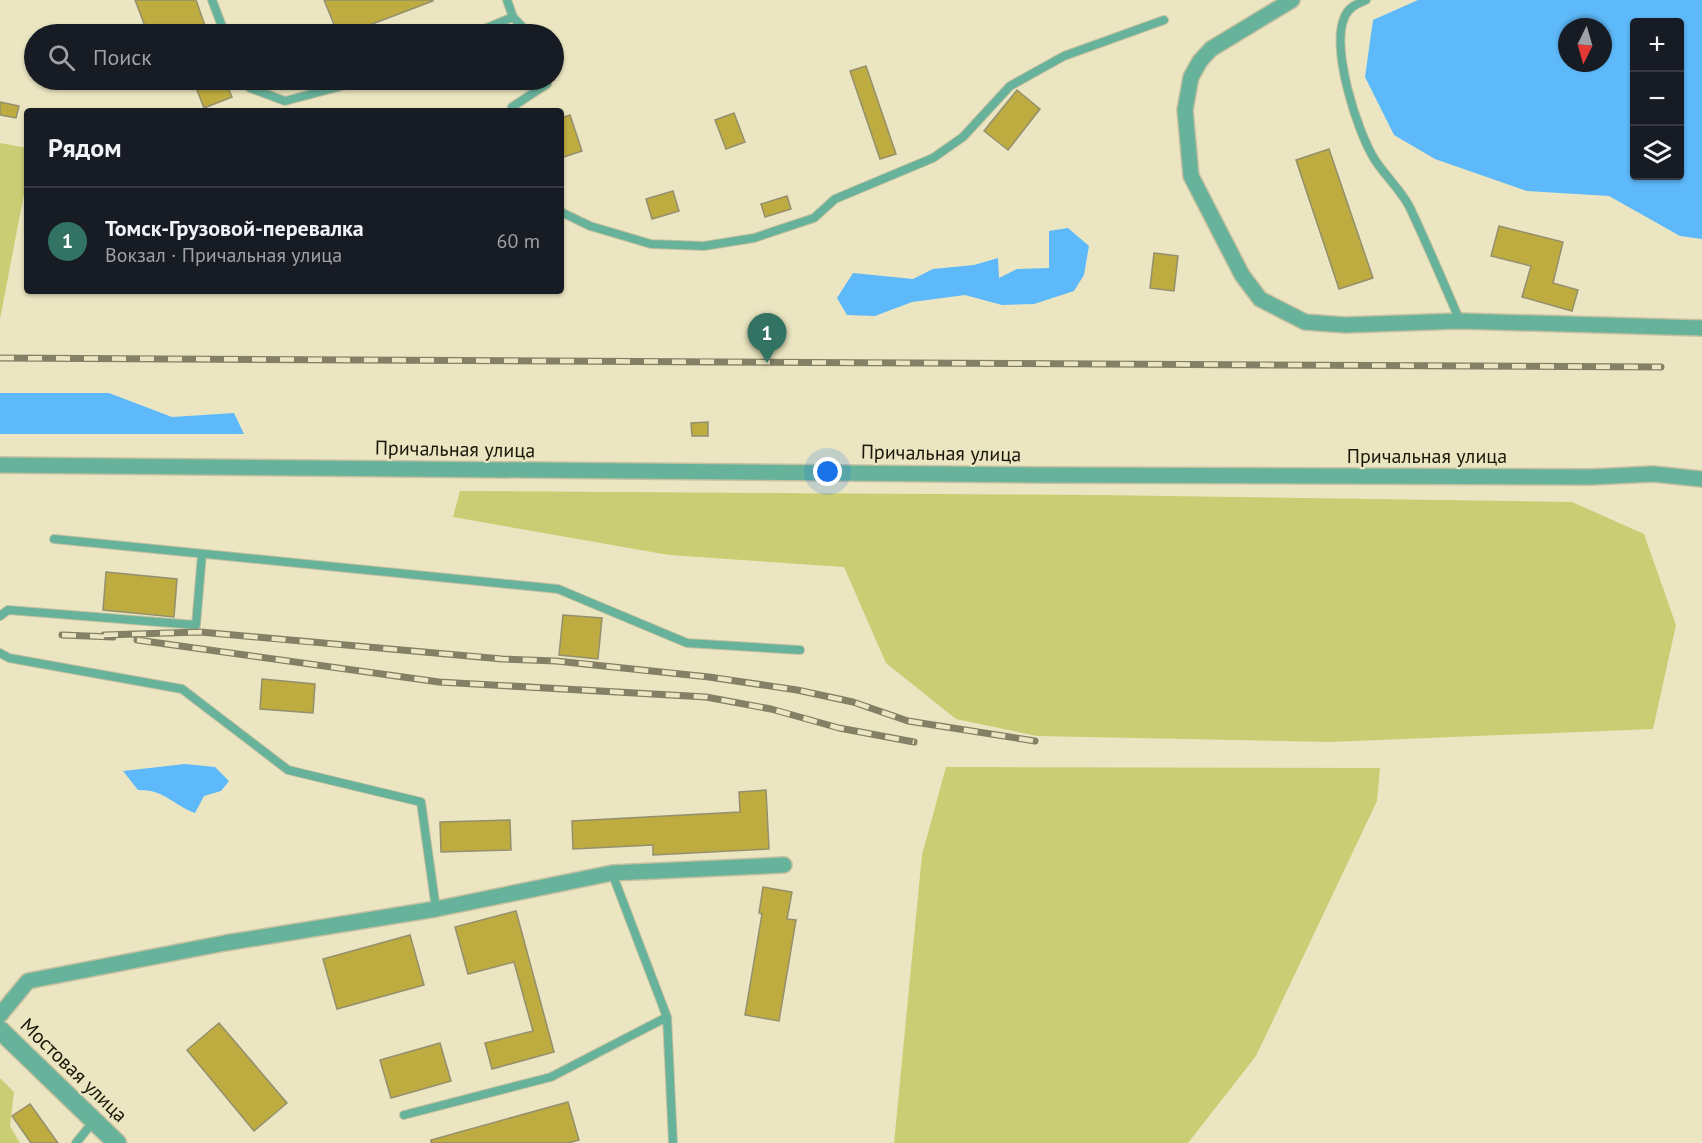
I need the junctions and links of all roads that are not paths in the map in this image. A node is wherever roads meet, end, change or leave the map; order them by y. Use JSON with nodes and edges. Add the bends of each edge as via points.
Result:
{"nodes":[{"id":1,"x":212,"y":0,"type":"edge"},
{"id":2,"x":507,"y":0,"type":"edge"},
{"id":3,"x":1292,"y":0,"type":"edge"},
{"id":4,"x":1366,"y":0,"type":"edge"},
{"id":5,"x":513,"y":17,"type":"junction"},
{"id":6,"x":1164,"y":20,"type":"dead end"},
{"id":7,"x":221,"y":24,"type":"edge"},
{"id":8,"x":496,"y":24,"type":"edge"},
{"id":9,"x":520,"y":24,"type":"edge"},
{"id":10,"x":256,"y":90,"type":"edge"},
{"id":11,"x":329,"y":90,"type":"edge"},
{"id":12,"x":538,"y":90,"type":"edge"},
{"id":13,"x":512,"y":108,"type":"edge"},
{"id":14,"x":564,"y":213,"type":"edge"},
{"id":15,"x":1461,"y":321,"type":"junction"},
{"id":16,"x":1702,"y":328,"type":"edge"},
{"id":17,"x":0,"y":465,"type":"edge"},
{"id":18,"x":1702,"y":479,"type":"edge"},
{"id":19,"x":54,"y":539,"type":"dead end"},
{"id":20,"x":202,"y":554,"type":"junction"},
{"id":21,"x":0,"y":616,"type":"edge"},
{"id":22,"x":800,"y":650,"type":"dead end"},
{"id":23,"x":0,"y":653,"type":"edge"},
{"id":24,"x":784,"y":865,"type":"dead end"},
{"id":25,"x":612,"y":873,"type":"junction"},
{"id":26,"x":436,"y":909,"type":"junction"},
{"id":27,"x":0,"y":1015,"type":"edge"},
{"id":28,"x":667,"y":1017,"type":"junction"},
{"id":29,"x":0,"y":1030,"type":"edge"},
{"id":30,"x":404,"y":1115,"type":"dead end"},
{"id":31,"x":93,"y":1122,"type":"junction"},
{"id":32,"x":76,"y":1143,"type":"edge"},
{"id":33,"x":117,"y":1143,"type":"edge"},
{"id":34,"x":673,"y":1143,"type":"edge"}],
"edges":[{"from":1,"to":7,"type":"lane"},
{"from":2,"to":5,"type":"lane"},
{"from":3,"to":15,"type":"street","via":[[1226,39],[1200,61],[1191,77],[1185,110],[1191,176],[1242,275],[1260,299],[1305,322],[1345,326]]},
{"from":4,"to":15,"type":"lane","via":[[1352,6],[1345,15],[1339,39],[1352,103],[1374,159],[1409,206]]},
{"from":5,"to":8,"type":"lane"},
{"from":5,"to":9,"type":"lane"},
{"from":6,"to":14,"type":"lane","via":[[1064,56],[1010,86],[963,137],[933,158],[835,199],[814,218],[754,238],[704,246],[651,244],[590,226]]},
{"from":10,"to":11,"type":"lane","via":[[285,100]]},
{"from":12,"to":13,"type":"lane"},
{"from":15,"to":16,"type":"street"},
{"from":17,"to":18,"type":"street","name":"Причальная улица","via":[[1044,476],[1653,474]]},
{"from":19,"to":20,"type":"lane"},
{"from":20,"to":21,"type":"lane","via":[[196,625],[8,610]]},
{"from":20,"to":22,"type":"lane","via":[[558,589],[687,643]]},
{"from":23,"to":26,"type":"lane","via":[[9,658],[182,689],[288,770],[421,802]]},
{"from":24,"to":25,"type":"street"},
{"from":25,"to":26,"type":"street"},
{"from":25,"to":28,"type":"lane"},
{"from":26,"to":27,"type":"street","via":[[28,981]]},
{"from":28,"to":30,"type":"lane","via":[[551,1077]]},
{"from":28,"to":34,"type":"lane"},
{"from":29,"to":31,"type":"street","name":"Мостовая улица"},
{"from":31,"to":32,"type":"lane"},
{"from":31,"to":33,"type":"street","name":"Мостовая улица"}]}
